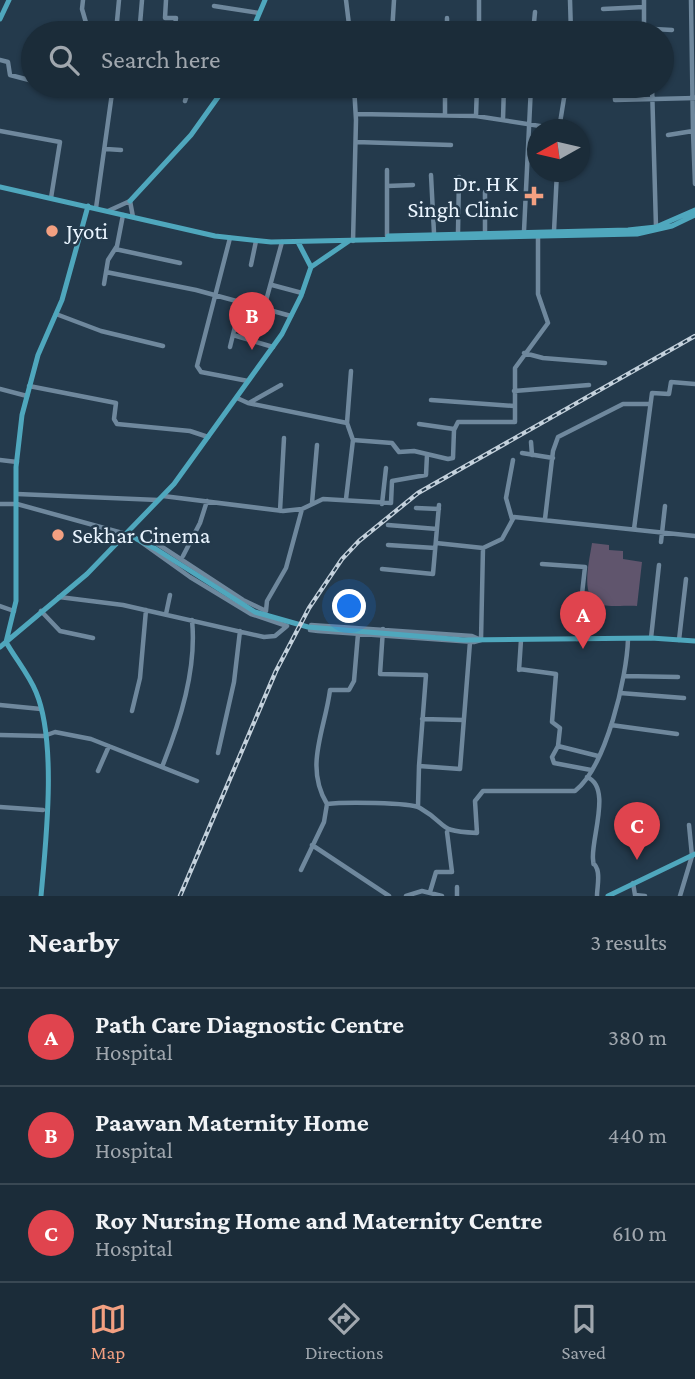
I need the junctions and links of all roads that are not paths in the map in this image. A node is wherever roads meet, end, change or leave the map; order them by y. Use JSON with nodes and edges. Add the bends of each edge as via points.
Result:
{"nodes":[{"id":1,"x":9,"y":0,"type":"edge"},
{"id":2,"x":83,"y":0,"type":"edge"},
{"id":3,"x":119,"y":0,"type":"edge"},
{"id":4,"x":142,"y":0,"type":"edge"},
{"id":5,"x":166,"y":0,"type":"edge"},
{"id":6,"x":265,"y":0,"type":"edge"},
{"id":7,"x":346,"y":0,"type":"edge"},
{"id":8,"x":394,"y":0,"type":"edge"},
{"id":9,"x":479,"y":0,"type":"edge"},
{"id":10,"x":570,"y":0,"type":"edge"},
{"id":11,"x":644,"y":0,"type":"edge"},
{"id":12,"x":691,"y":0,"type":"edge"},
{"id":13,"x":214,"y":6,"type":"dead end"},
{"id":14,"x":644,"y":7,"type":"junction"},
{"id":15,"x":603,"y":9,"type":"dead end"},
{"id":16,"x":535,"y":12,"type":"dead end"},
{"id":17,"x":259,"y":13,"type":"junction"},
{"id":18,"x":0,"y":19,"type":"edge"},
{"id":19,"x":86,"y":21,"type":"edge"},
{"id":20,"x":117,"y":21,"type":"edge"},
{"id":21,"x":140,"y":21,"type":"edge"},
{"id":22,"x":176,"y":21,"type":"edge"},
{"id":23,"x":256,"y":21,"type":"edge"},
{"id":24,"x":349,"y":21,"type":"edge"},
{"id":25,"x":393,"y":21,"type":"edge"},
{"id":26,"x":478,"y":21,"type":"edge"},
{"id":27,"x":534,"y":21,"type":"edge"},
{"id":28,"x":571,"y":21,"type":"edge"},
{"id":29,"x":644,"y":21,"type":"edge"},
{"id":30,"x":693,"y":44,"type":"edge"},
{"id":31,"x":0,"y":60,"type":"edge"},
{"id":32,"x":21,"y":78,"type":"edge"},
{"id":33,"x":111,"y":98,"type":"edge"},
{"id":34,"x":186,"y":98,"type":"edge"},
{"id":35,"x":217,"y":98,"type":"edge"},
{"id":36,"x":355,"y":98,"type":"edge"},
{"id":37,"x":445,"y":98,"type":"edge"},
{"id":38,"x":477,"y":98,"type":"edge"},
{"id":39,"x":504,"y":98,"type":"edge"},
{"id":40,"x":531,"y":98,"type":"edge"},
{"id":41,"x":564,"y":98,"type":"edge"},
{"id":42,"x":615,"y":98,"type":"edge"},
{"id":43,"x":693,"y":98,"type":"edge"},
{"id":44,"x":651,"y":99,"type":"junction"},
{"id":45,"x":185,"y":101,"type":"dead end"},
{"id":46,"x":356,"y":114,"type":"junction"},
{"id":47,"x":445,"y":114,"type":"junction"},
{"id":48,"x":476,"y":116,"type":"junction"},
{"id":49,"x":503,"y":119,"type":"junction"},
{"id":50,"x":530,"y":119,"type":"edge"},
{"id":51,"x":561,"y":119,"type":"edge"},
{"id":52,"x":527,"y":123,"type":"edge"},
{"id":53,"x":0,"y":131,"type":"edge"},
{"id":54,"x":693,"y":131,"type":"junction"},
{"id":55,"x":668,"y":135,"type":"dead end"},
{"id":56,"x":356,"y":142,"type":"junction"},
{"id":57,"x":451,"y":145,"type":"dead end"},
{"id":58,"x":106,"y":149,"type":"junction"},
{"id":59,"x":121,"y":150,"type":"dead end"},
{"id":60,"x":387,"y":170,"type":"dead end"},
{"id":61,"x":430,"y":175,"type":"dead end"},
{"id":62,"x":459,"y":177,"type":"dead end"},
{"id":63,"x":527,"y":178,"type":"edge"},
{"id":64,"x":556,"y":182,"type":"edge"},
{"id":65,"x":695,"y":184,"type":"edge"},
{"id":66,"x":413,"y":185,"type":"dead end"},
{"id":67,"x":387,"y":186,"type":"junction"},
{"id":68,"x":0,"y":187,"type":"edge"},
{"id":69,"x":485,"y":192,"type":"dead end"},
{"id":70,"x":51,"y":198,"type":"junction"},
{"id":71,"x":130,"y":201,"type":"junction"},
{"id":72,"x":88,"y":206,"type":"junction"},
{"id":73,"x":96,"y":208,"type":"junction"},
{"id":74,"x":108,"y":211,"type":"junction"},
{"id":75,"x":695,"y":212,"type":"edge"},
{"id":76,"x":123,"y":215,"type":"junction"},
{"id":77,"x":133,"y":217,"type":"junction"},
{"id":78,"x":656,"y":227,"type":"junction"},
{"id":79,"x":554,"y":230,"type":"junction"},
{"id":80,"x":485,"y":231,"type":"junction"},
{"id":81,"x":524,"y":231,"type":"junction"},
{"id":82,"x":458,"y":232,"type":"junction"},
{"id":83,"x":434,"y":233,"type":"junction"},
{"id":84,"x":538,"y":235,"type":"junction"},
{"id":85,"x":387,"y":236,"type":"junction"},
{"id":86,"x":230,"y":238,"type":"junction"},
{"id":87,"x":256,"y":241,"type":"junction"},
{"id":88,"x":352,"y":241,"type":"junction"},
{"id":89,"x":282,"y":242,"type":"junction"},
{"id":90,"x":298,"y":242,"type":"junction"},
{"id":91,"x":115,"y":249,"type":"junction"},
{"id":92,"x":180,"y":263,"type":"dead end"},
{"id":93,"x":251,"y":265,"type":"dead end"},
{"id":94,"x":311,"y":267,"type":"junction"},
{"id":95,"x":106,"y":272,"type":"junction"},
{"id":96,"x":104,"y":284,"type":"dead end"},
{"id":97,"x":272,"y":285,"type":"junction"},
{"id":98,"x":302,"y":293,"type":"junction"},
{"id":99,"x":216,"y":296,"type":"junction"},
{"id":100,"x":241,"y":302,"type":"junction"},
{"id":101,"x":264,"y":308,"type":"junction"},
{"id":102,"x":56,"y":314,"type":"junction"},
{"id":103,"x":291,"y":316,"type":"junction"},
{"id":104,"x":233,"y":335,"type":"junction"},
{"id":105,"x":163,"y":346,"type":"dead end"},
{"id":106,"x":230,"y":347,"type":"dead end"},
{"id":107,"x":272,"y":347,"type":"junction"},
{"id":108,"x":524,"y":353,"type":"junction"},
{"id":109,"x":605,"y":363,"type":"dead end"},
{"id":110,"x":351,"y":371,"type":"dead end"},
{"id":111,"x":248,"y":381,"type":"junction"},
{"id":112,"x":695,"y":384,"type":"edge"},
{"id":113,"x":281,"y":385,"type":"dead end"},
{"id":114,"x":589,"y":385,"type":"dead end"},
{"id":115,"x":29,"y":386,"type":"junction"},
{"id":116,"x":0,"y":389,"type":"edge"},
{"id":117,"x":514,"y":391,"type":"junction"},
{"id":118,"x":27,"y":396,"type":"junction"},
{"id":119,"x":237,"y":398,"type":"junction"},
{"id":120,"x":431,"y":400,"type":"dead end"},
{"id":121,"x":248,"y":403,"type":"junction"},
{"id":122,"x":650,"y":404,"type":"junction"},
{"id":123,"x":514,"y":406,"type":"junction"},
{"id":124,"x":347,"y":423,"type":"junction"},
{"id":125,"x":419,"y":424,"type":"dead end"},
{"id":126,"x":454,"y":429,"type":"junction"},
{"id":127,"x":208,"y":437,"type":"junction"},
{"id":128,"x":284,"y":438,"type":"dead end"},
{"id":129,"x":353,"y":440,"type":"junction"},
{"id":130,"x":531,"y":442,"type":"dead end"},
{"id":131,"x":317,"y":446,"type":"dead end"},
{"id":132,"x":522,"y":453,"type":"dead end"},
{"id":133,"x":426,"y":454,"type":"junction"},
{"id":134,"x":532,"y":455,"type":"junction"},
{"id":135,"x":552,"y":458,"type":"junction"},
{"id":136,"x":0,"y":460,"type":"edge"},
{"id":137,"x":513,"y":460,"type":"dead end"},
{"id":138,"x":17,"y":462,"type":"junction"},
{"id":139,"x":386,"y":468,"type":"dead end"},
{"id":140,"x":17,"y":494,"type":"junction"},
{"id":141,"x":161,"y":499,"type":"junction"},
{"id":142,"x":345,"y":500,"type":"junction"},
{"id":143,"x":207,"y":501,"type":"junction"},
{"id":144,"x":0,"y":504,"type":"edge"},
{"id":145,"x":17,"y":504,"type":"junction"},
{"id":146,"x":311,"y":504,"type":"junction"},
{"id":147,"x":382,"y":504,"type":"junction"},
{"id":148,"x":665,"y":506,"type":"dead end"},
{"id":149,"x":415,"y":508,"type":"dead end"},
{"id":150,"x":302,"y":509,"type":"junction"},
{"id":151,"x":280,"y":511,"type":"junction"},
{"id":152,"x":512,"y":519,"type":"junction"},
{"id":153,"x":545,"y":519,"type":"junction"},
{"id":154,"x":388,"y":525,"type":"dead end"},
{"id":155,"x":437,"y":529,"type":"junction"},
{"id":156,"x":634,"y":529,"type":"junction"},
{"id":157,"x":662,"y":533,"type":"junction"},
{"id":158,"x":127,"y":534,"type":"junction"},
{"id":159,"x":695,"y":536,"type":"edge"},
{"id":160,"x":144,"y":542,"type":"junction"},
{"id":161,"x":661,"y":542,"type":"dead end"},
{"id":162,"x":388,"y":545,"type":"dead end"},
{"id":163,"x":435,"y":546,"type":"junction"},
{"id":164,"x":483,"y":548,"type":"junction"},
{"id":165,"x":183,"y":556,"type":"dead end"},
{"id":166,"x":542,"y":564,"type":"dead end"},
{"id":167,"x":659,"y":565,"type":"dead end"},
{"id":168,"x":382,"y":569,"type":"dead end"},
{"id":169,"x":686,"y":579,"type":"dead end"},
{"id":170,"x":170,"y":595,"type":"dead end"},
{"id":171,"x":58,"y":597,"type":"junction"},
{"id":172,"x":1,"y":608,"type":"edge"},
{"id":173,"x":146,"y":610,"type":"junction"},
{"id":174,"x":14,"y":611,"type":"junction"},
{"id":175,"x":41,"y":611,"type":"junction"},
{"id":176,"x":166,"y":614,"type":"junction"},
{"id":177,"x":192,"y":620,"type":"junction"},
{"id":178,"x":357,"y":628,"type":"junction"},
{"id":179,"x":383,"y":629,"type":"junction"},
{"id":180,"x":240,"y":631,"type":"junction"},
{"id":181,"x":358,"y":634,"type":"junction"},
{"id":182,"x":383,"y":636,"type":"junction"},
{"id":183,"x":93,"y":638,"type":"dead end"},
{"id":184,"x":651,"y":638,"type":"junction"},
{"id":185,"x":628,"y":639,"type":"junction"},
{"id":186,"x":522,"y":640,"type":"junction"},
{"id":187,"x":577,"y":640,"type":"junction"},
{"id":188,"x":679,"y":640,"type":"junction"},
{"id":189,"x":475,"y":641,"type":"junction"},
{"id":190,"x":695,"y":641,"type":"edge"},
{"id":191,"x":6,"y":642,"type":"junction"},
{"id":192,"x":0,"y":647,"type":"edge"},
{"id":193,"x":624,"y":677,"type":"junction"},
{"id":194,"x":678,"y":677,"type":"dead end"},
{"id":195,"x":620,"y":693,"type":"junction"},
{"id":196,"x":684,"y":698,"type":"dead end"},
{"id":197,"x":0,"y":705,"type":"edge"},
{"id":198,"x":41,"y":709,"type":"junction"},
{"id":199,"x":132,"y":711,"type":"dead end"},
{"id":200,"x":422,"y":719,"type":"junction"},
{"id":201,"x":463,"y":720,"type":"junction"},
{"id":202,"x":611,"y":724,"type":"junction"},
{"id":203,"x":677,"y":734,"type":"dead end"},
{"id":204,"x":0,"y":735,"type":"edge"},
{"id":205,"x":44,"y":736,"type":"junction"},
{"id":206,"x":109,"y":746,"type":"junction"},
{"id":207,"x":558,"y":746,"type":"junction"},
{"id":208,"x":218,"y":753,"type":"dead end"},
{"id":209,"x":598,"y":756,"type":"junction"},
{"id":210,"x":419,"y":766,"type":"junction"},
{"id":211,"x":162,"y":767,"type":"junction"},
{"id":212,"x":591,"y":770,"type":"junction"},
{"id":213,"x":98,"y":771,"type":"dead end"},
{"id":214,"x":587,"y":777,"type":"junction"},
{"id":215,"x":47,"y":781,"type":"junction"},
{"id":216,"x":197,"y":781,"type":"dead end"},
{"id":217,"x":327,"y":804,"type":"junction"},
{"id":218,"x":418,"y":806,"type":"junction"},
{"id":219,"x":0,"y":807,"type":"edge"},
{"id":220,"x":43,"y":810,"type":"junction"},
{"id":221,"x":689,"y":825,"type":"dead end"},
{"id":222,"x":447,"y":832,"type":"junction"},
{"id":223,"x":312,"y":845,"type":"junction"},
{"id":224,"x":693,"y":855,"type":"edge"},
{"id":225,"x":301,"y":870,"type":"dead end"},
{"id":226,"x":633,"y":883,"type":"junction"},
{"id":227,"x":457,"y":887,"type":"dead end"},
{"id":228,"x":430,"y":892,"type":"junction"},
{"id":229,"x":41,"y":896,"type":"edge"},
{"id":230,"x":388,"y":896,"type":"edge"},
{"id":231,"x":406,"y":896,"type":"edge"},
{"id":232,"x":442,"y":896,"type":"edge"},
{"id":233,"x":457,"y":896,"type":"edge"},
{"id":234,"x":597,"y":896,"type":"edge"},
{"id":235,"x":608,"y":896,"type":"edge"},
{"id":236,"x":645,"y":896,"type":"edge"},
{"id":237,"x":680,"y":896,"type":"edge"}],
"edges":[{"from":1,"to":18,"type":"main road"},
{"from":2,"to":19,"type":"street"},
{"from":3,"to":20,"type":"street"},
{"from":4,"to":21,"type":"street"},
{"from":5,"to":22,"type":"street","via":[[165,18]]},
{"from":6,"to":17,"type":"main road"},
{"from":7,"to":24,"type":"street"},
{"from":8,"to":25,"type":"street"},
{"from":9,"to":26,"type":"street"},
{"from":10,"to":28,"type":"street"},
{"from":11,"to":14,"type":"street"},
{"from":12,"to":30,"type":"street"},
{"from":13,"to":17,"type":"street"},
{"from":14,"to":15,"type":"street"},
{"from":14,"to":29,"type":"street"},
{"from":16,"to":27,"type":"street"},
{"from":17,"to":23,"type":"main road"},
{"from":30,"to":43,"type":"street"},
{"from":31,"to":32,"type":"street","via":[[8,62],[10,75]]},
{"from":33,"to":58,"type":"street"},
{"from":34,"to":45,"type":"street"},
{"from":35,"to":71,"type":"main road","via":[[191,135]]},
{"from":36,"to":46,"type":"street"},
{"from":37,"to":47,"type":"street"},
{"from":38,"to":48,"type":"street"},
{"from":39,"to":49,"type":"street"},
{"from":40,"to":50,"type":"street"},
{"from":41,"to":51,"type":"street"},
{"from":42,"to":44,"type":"street"},
{"from":43,"to":44,"type":"street"},
{"from":43,"to":54,"type":"street"},
{"from":44,"to":78,"type":"street"},
{"from":46,"to":47,"type":"street"},
{"from":46,"to":56,"type":"street"},
{"from":47,"to":48,"type":"street"},
{"from":48,"to":49,"type":"street"},
{"from":49,"to":52,"type":"street"},
{"from":53,"to":70,"type":"street","via":[[60,142]]},
{"from":54,"to":55,"type":"street"},
{"from":54,"to":65,"type":"street"},
{"from":56,"to":57,"type":"street"},
{"from":56,"to":88,"type":"street"},
{"from":58,"to":59,"type":"street"},
{"from":58,"to":73,"type":"street"},
{"from":60,"to":67,"type":"street"},
{"from":61,"to":83,"type":"street"},
{"from":62,"to":82,"type":"street"},
{"from":63,"to":81,"type":"street"},
{"from":64,"to":79,"type":"street"},
{"from":66,"to":67,"type":"street"},
{"from":67,"to":85,"type":"street"},
{"from":68,"to":70,"type":"main road"},
{"from":69,"to":80,"type":"street"},
{"from":70,"to":72,"type":"main road"},
{"from":71,"to":74,"type":"street"},
{"from":71,"to":77,"type":"street"},
{"from":72,"to":73,"type":"main road"},
{"from":72,"to":102,"type":"main road"},
{"from":73,"to":74,"type":"main road"},
{"from":74,"to":76,"type":"main road"},
{"from":75,"to":78,"type":"main road"},
{"from":75,"to":84,"type":"main road","via":[[653,232]]},
{"from":76,"to":77,"type":"main road"},
{"from":76,"to":91,"type":"street"},
{"from":77,"to":86,"type":"main road"},
{"from":78,"to":79,"type":"main road"},
{"from":79,"to":81,"type":"main road"},
{"from":80,"to":81,"type":"main road"},
{"from":80,"to":82,"type":"main road"},
{"from":82,"to":83,"type":"main road"},
{"from":83,"to":85,"type":"main road"},
{"from":84,"to":88,"type":"main road"},
{"from":84,"to":108,"type":"street","via":[[538,294],[548,323]]},
{"from":85,"to":88,"type":"main road"},
{"from":86,"to":87,"type":"main road"},
{"from":86,"to":99,"type":"street"},
{"from":87,"to":89,"type":"main road"},
{"from":87,"to":93,"type":"street"},
{"from":88,"to":90,"type":"main road"},
{"from":88,"to":94,"type":"main road"},
{"from":89,"to":90,"type":"main road"},
{"from":89,"to":97,"type":"street"},
{"from":90,"to":94,"type":"main road"},
{"from":91,"to":92,"type":"street"},
{"from":91,"to":95,"type":"street"},
{"from":94,"to":98,"type":"main road"},
{"from":95,"to":96,"type":"street"},
{"from":95,"to":99,"type":"street"},
{"from":97,"to":98,"type":"street"},
{"from":97,"to":101,"type":"street"},
{"from":98,"to":103,"type":"main road"},
{"from":99,"to":100,"type":"street"},
{"from":99,"to":111,"type":"street","via":[[197,366],[201,372]]},
{"from":100,"to":101,"type":"street"},
{"from":100,"to":104,"type":"street"},
{"from":101,"to":103,"type":"street"},
{"from":102,"to":105,"type":"street"},
{"from":102,"to":115,"type":"main road"},
{"from":103,"to":107,"type":"main road"},
{"from":104,"to":106,"type":"street"},
{"from":104,"to":107,"type":"street"},
{"from":107,"to":111,"type":"main road"},
{"from":108,"to":109,"type":"street"},
{"from":108,"to":117,"type":"street","via":[[515,368]]},
{"from":110,"to":124,"type":"street"},
{"from":111,"to":119,"type":"main road"},
{"from":112,"to":122,"type":"street","via":[[671,382],[669,394],[652,393]]},
{"from":113,"to":121,"type":"street"},
{"from":114,"to":117,"type":"street"},
{"from":115,"to":118,"type":"main road"},
{"from":115,"to":127,"type":"street","via":[[116,403],[117,424]]},
{"from":116,"to":118,"type":"street"},
{"from":117,"to":123,"type":"street"},
{"from":118,"to":138,"type":"main road"},
{"from":119,"to":121,"type":"street"},
{"from":119,"to":127,"type":"main road"},
{"from":120,"to":123,"type":"street"},
{"from":121,"to":124,"type":"street"},
{"from":122,"to":135,"type":"street","via":[[623,404],[562,433]]},
{"from":122,"to":156,"type":"street"},
{"from":123,"to":126,"type":"street","via":[[515,422],[511,424],[458,422]]},
{"from":124,"to":129,"type":"street"},
{"from":125,"to":126,"type":"street"},
{"from":126,"to":133,"type":"street","via":[[453,458]]},
{"from":127,"to":141,"type":"main road"},
{"from":128,"to":151,"type":"street"},
{"from":129,"to":133,"type":"street","via":[[388,442],[399,452]]},
{"from":129,"to":142,"type":"street"},
{"from":130,"to":134,"type":"street"},
{"from":131,"to":146,"type":"street"},
{"from":132,"to":134,"type":"street"},
{"from":133,"to":147,"type":"street","via":[[426,475],[392,481],[391,503]]},
{"from":134,"to":135,"type":"street"},
{"from":135,"to":153,"type":"street"},
{"from":136,"to":138,"type":"street"},
{"from":137,"to":152,"type":"street","via":[[506,498]]},
{"from":138,"to":140,"type":"main road"},
{"from":139,"to":147,"type":"street"},
{"from":140,"to":141,"type":"street"},
{"from":140,"to":145,"type":"main road"},
{"from":141,"to":143,"type":"street"},
{"from":141,"to":158,"type":"main road"},
{"from":142,"to":146,"type":"street","via":[[323,499]]},
{"from":142,"to":147,"type":"street"},
{"from":143,"to":151,"type":"street"},
{"from":143,"to":165,"type":"street"},
{"from":144,"to":145,"type":"street"},
{"from":145,"to":158,"type":"street"},
{"from":145,"to":174,"type":"main road"},
{"from":146,"to":150,"type":"street"},
{"from":148,"to":157,"type":"street"},
{"from":149,"to":155,"type":"street","via":[[439,507]]},
{"from":150,"to":151,"type":"street"},
{"from":150,"to":160,"type":"street","via":[[286,568],[266,611],[156,543]]},
{"from":152,"to":153,"type":"street"},
{"from":152,"to":164,"type":"street","via":[[502,539]]},
{"from":153,"to":156,"type":"street"},
{"from":154,"to":155,"type":"street"},
{"from":155,"to":163,"type":"street"},
{"from":156,"to":157,"type":"street"},
{"from":157,"to":159,"type":"street"},
{"from":157,"to":161,"type":"street"},
{"from":158,"to":160,"type":"main road"},
{"from":158,"to":171,"type":"main road"},
{"from":160,"to":180,"type":"street","via":[[251,614],[287,625],[275,636]]},
{"from":160,"to":189,"type":"main road","via":[[240,605],[292,624]]},
{"from":162,"to":163,"type":"street"},
{"from":163,"to":164,"type":"street"},
{"from":163,"to":168,"type":"street","via":[[433,574]]},
{"from":164,"to":189,"type":"street"},
{"from":166,"to":187,"type":"street","via":[[584,567]]},
{"from":167,"to":184,"type":"street"},
{"from":169,"to":188,"type":"street"},
{"from":170,"to":176,"type":"street"},
{"from":171,"to":173,"type":"street"},
{"from":171,"to":175,"type":"main road"},
{"from":172,"to":174,"type":"street"},
{"from":173,"to":176,"type":"street"},
{"from":173,"to":199,"type":"street"},
{"from":174,"to":191,"type":"main road"},
{"from":175,"to":183,"type":"street","via":[[60,631]]},
{"from":175,"to":191,"type":"main road"},
{"from":176,"to":177,"type":"street"},
{"from":177,"to":180,"type":"street"},
{"from":177,"to":211,"type":"street","via":[[192,661]]},
{"from":178,"to":179,"type":"street"},
{"from":178,"to":181,"type":"street"},
{"from":178,"to":181,"type":"street","via":[[311,625],[310,630]]},
{"from":179,"to":182,"type":"street"},
{"from":179,"to":189,"type":"street"},
{"from":180,"to":208,"type":"street"},
{"from":181,"to":182,"type":"street"},
{"from":181,"to":217,"type":"street","via":[[354,681],[349,690],[330,690],[314,770]]},
{"from":182,"to":189,"type":"street"},
{"from":182,"to":200,"type":"street","via":[[380,674],[426,676]]},
{"from":184,"to":185,"type":"main road"},
{"from":184,"to":188,"type":"main road"},
{"from":185,"to":187,"type":"main road"},
{"from":185,"to":193,"type":"street"},
{"from":186,"to":187,"type":"main road"},
{"from":186,"to":189,"type":"main road"},
{"from":186,"to":207,"type":"street","via":[[519,670],[556,674],[552,722],[560,728]]},
{"from":188,"to":190,"type":"main road"},
{"from":189,"to":201,"type":"street"},
{"from":191,"to":192,"type":"main road"},
{"from":191,"to":198,"type":"main road"},
{"from":193,"to":194,"type":"street"},
{"from":193,"to":195,"type":"street"},
{"from":195,"to":196,"type":"street"},
{"from":195,"to":202,"type":"street"},
{"from":197,"to":198,"type":"street"},
{"from":198,"to":205,"type":"main road"},
{"from":200,"to":201,"type":"street"},
{"from":200,"to":210,"type":"street"},
{"from":201,"to":210,"type":"street","via":[[460,769]]},
{"from":202,"to":203,"type":"street"},
{"from":202,"to":209,"type":"street"},
{"from":204,"to":205,"type":"street"},
{"from":205,"to":206,"type":"street","via":[[55,732]]},
{"from":205,"to":215,"type":"main road"},
{"from":206,"to":211,"type":"street"},
{"from":206,"to":213,"type":"street"},
{"from":207,"to":209,"type":"street"},
{"from":207,"to":212,"type":"street","via":[[554,764]]},
{"from":209,"to":212,"type":"street"},
{"from":210,"to":218,"type":"street"},
{"from":211,"to":216,"type":"street"},
{"from":212,"to":214,"type":"street"},
{"from":214,"to":222,"type":"street","via":[[575,791],[483,791],[475,801],[477,833]]},
{"from":214,"to":234,"type":"street","via":[[598,787],[593,857],[598,869]]},
{"from":215,"to":220,"type":"main road"},
{"from":215,"to":229,"type":"main road"},
{"from":217,"to":218,"type":"street"},
{"from":217,"to":223,"type":"street"},
{"from":218,"to":222,"type":"street"},
{"from":219,"to":220,"type":"street"},
{"from":220,"to":229,"type":"main road"},
{"from":221,"to":224,"type":"street"},
{"from":222,"to":228,"type":"street","via":[[452,872],[436,873]]},
{"from":223,"to":225,"type":"street"},
{"from":223,"to":230,"type":"street"},
{"from":224,"to":226,"type":"main road"},
{"from":224,"to":237,"type":"street"},
{"from":226,"to":235,"type":"main road"},
{"from":226,"to":236,"type":"street","via":[[635,895]]},
{"from":227,"to":233,"type":"street"},
{"from":228,"to":231,"type":"street"},
{"from":228,"to":232,"type":"street"}]}
